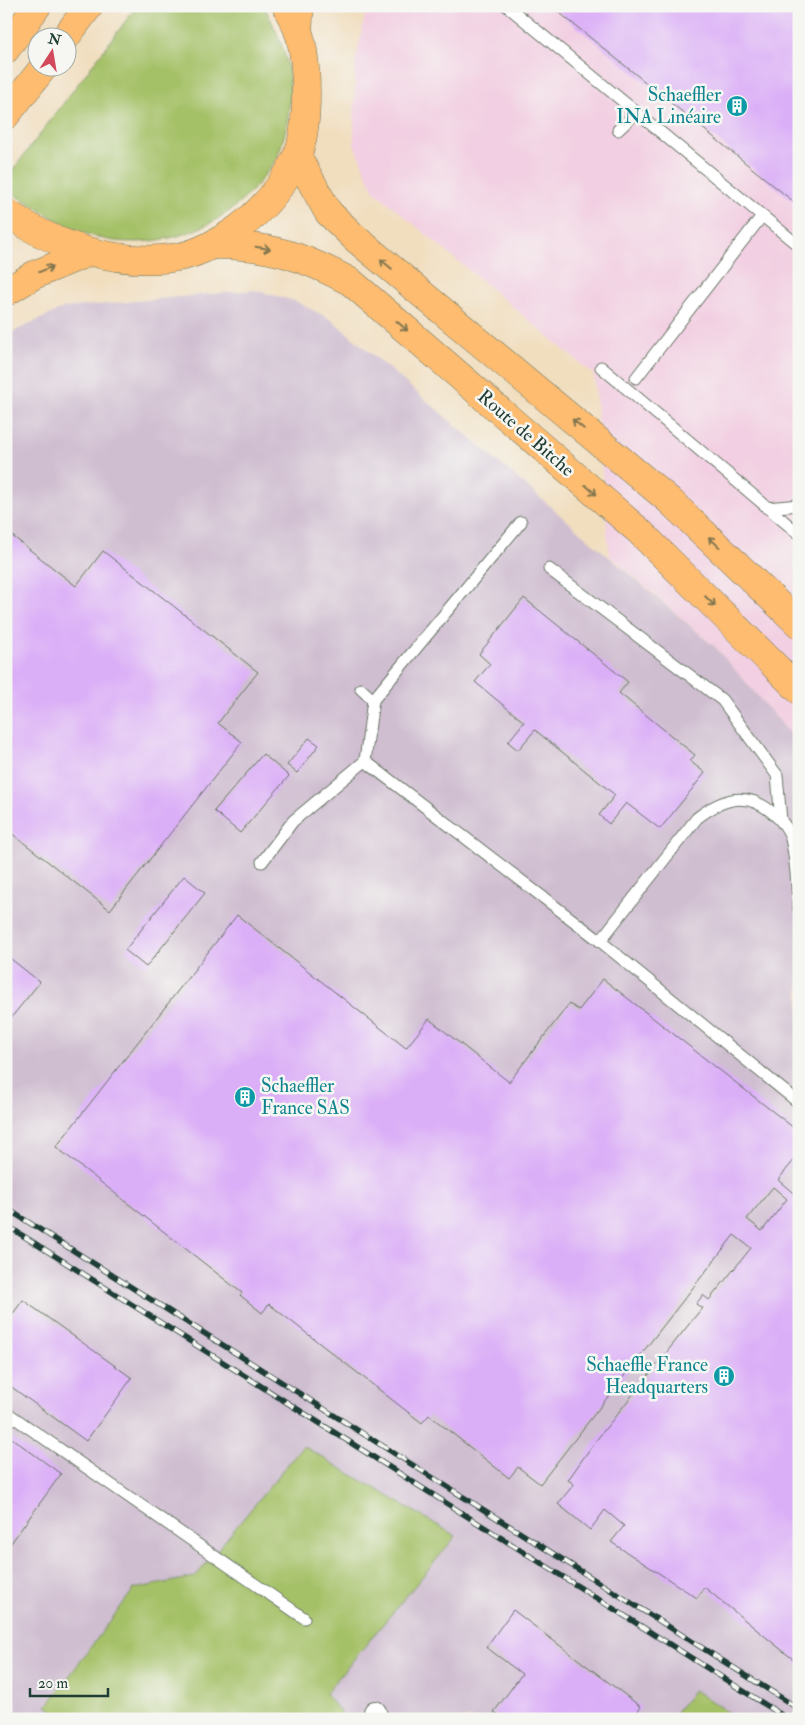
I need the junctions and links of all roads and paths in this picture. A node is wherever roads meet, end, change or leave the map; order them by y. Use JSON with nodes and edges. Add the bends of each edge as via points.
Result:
{"nodes":[{"id":1,"x":37,"y":6,"type":"edge"},
{"id":2,"x":89,"y":6,"type":"edge"},
{"id":3,"x":286,"y":6,"type":"edge"},
{"id":4,"x":507,"y":6,"type":"edge"},
{"id":5,"x":299,"y":18,"type":"edge"},
{"id":6,"x":72,"y":28,"type":"edge"},
{"id":7,"x":6,"y":49,"type":"edge"},
{"id":8,"x":35,"y":78,"type":"edge"},
{"id":9,"x":636,"y":113,"type":"junction"},
{"id":10,"x":6,"y":116,"type":"edge"},
{"id":11,"x":618,"y":130,"type":"dead end"},
{"id":12,"x":297,"y":156,"type":"junction"},
{"id":13,"x":6,"y":212,"type":"edge"},
{"id":14,"x":762,"y":216,"type":"junction"},
{"id":15,"x":215,"y":245,"type":"junction"},
{"id":16,"x":799,"y":246,"type":"edge"},
{"id":17,"x":89,"y":252,"type":"junction"},
{"id":18,"x":6,"y":292,"type":"edge"},
{"id":19,"x":601,"y":367,"type":"dead end"},
{"id":20,"x":636,"y":378,"type":"dead end"},
{"id":21,"x":799,"y":505,"type":"edge"},
{"id":22,"x":767,"y":508,"type":"junction"},
{"id":23,"x":521,"y":522,"type":"dead end"},
{"id":24,"x":799,"y":534,"type":"edge"},
{"id":25,"x":549,"y":570,"type":"dead end"},
{"id":26,"x":799,"y":624,"type":"edge"},
{"id":27,"x":361,"y":689,"type":"dead end"},
{"id":28,"x":799,"y":690,"type":"edge"},
{"id":29,"x":373,"y":700,"type":"junction"},
{"id":30,"x":365,"y":761,"type":"junction"},
{"id":31,"x":781,"y":821,"type":"junction"},
{"id":32,"x":262,"y":862,"type":"dead end"},
{"id":33,"x":799,"y":909,"type":"edge"},
{"id":34,"x":600,"y":941,"type":"junction"},
{"id":35,"x":799,"y":1103,"type":"edge"},
{"id":36,"x":6,"y":1412,"type":"edge"},
{"id":37,"x":304,"y":1618,"type":"dead end"}],
"edges":[{"from":1,"to":7,"type":"main road"},
{"from":2,"to":6,"type":"main road"},
{"from":3,"to":5,"type":"main road"},
{"from":4,"to":9,"type":"lane"},
{"from":5,"to":12,"type":"main road","via":[[306,114]]},
{"from":8,"to":10,"type":"main road"},
{"from":9,"to":11,"type":"lane"},
{"from":9,"to":14,"type":"lane"},
{"from":12,"to":15,"type":"main road","via":[[257,215]]},
{"from":26,"to":12,"type":"main road","name":"Route de Bitche","one_way":true,"via":[[670,501],[355,238],[328,212]]},
{"from":13,"to":17,"type":"main road","via":[[23,224]]},
{"from":14,"to":16,"type":"lane"},
{"from":14,"to":20,"type":"lane"},
{"from":15,"to":17,"type":"main road","via":[[172,258],[128,259]]},
{"from":15,"to":28,"type":"main road","name":"Route de Bitche","one_way":true,"via":[[287,252],[351,282],[639,531]]},
{"from":18,"to":17,"type":"main road","one_way":true,"via":[[34,275]]},
{"from":19,"to":22,"type":"lane"},
{"from":21,"to":22,"type":"lane"},
{"from":22,"to":24,"type":"lane"},
{"from":23,"to":29,"type":"lane"},
{"from":25,"to":31,"type":"lane","via":[[722,700],[777,775]]},
{"from":27,"to":29,"type":"lane"},
{"from":29,"to":30,"type":"lane"},
{"from":30,"to":32,"type":"lane","via":[[293,821]]},
{"from":30,"to":34,"type":"lane"},
{"from":31,"to":33,"type":"lane","via":[[791,837]]},
{"from":31,"to":34,"type":"lane","via":[[752,800],[733,799],[714,804],[697,818]]},
{"from":34,"to":35,"type":"lane"},
{"from":36,"to":37,"type":"lane"}]}
